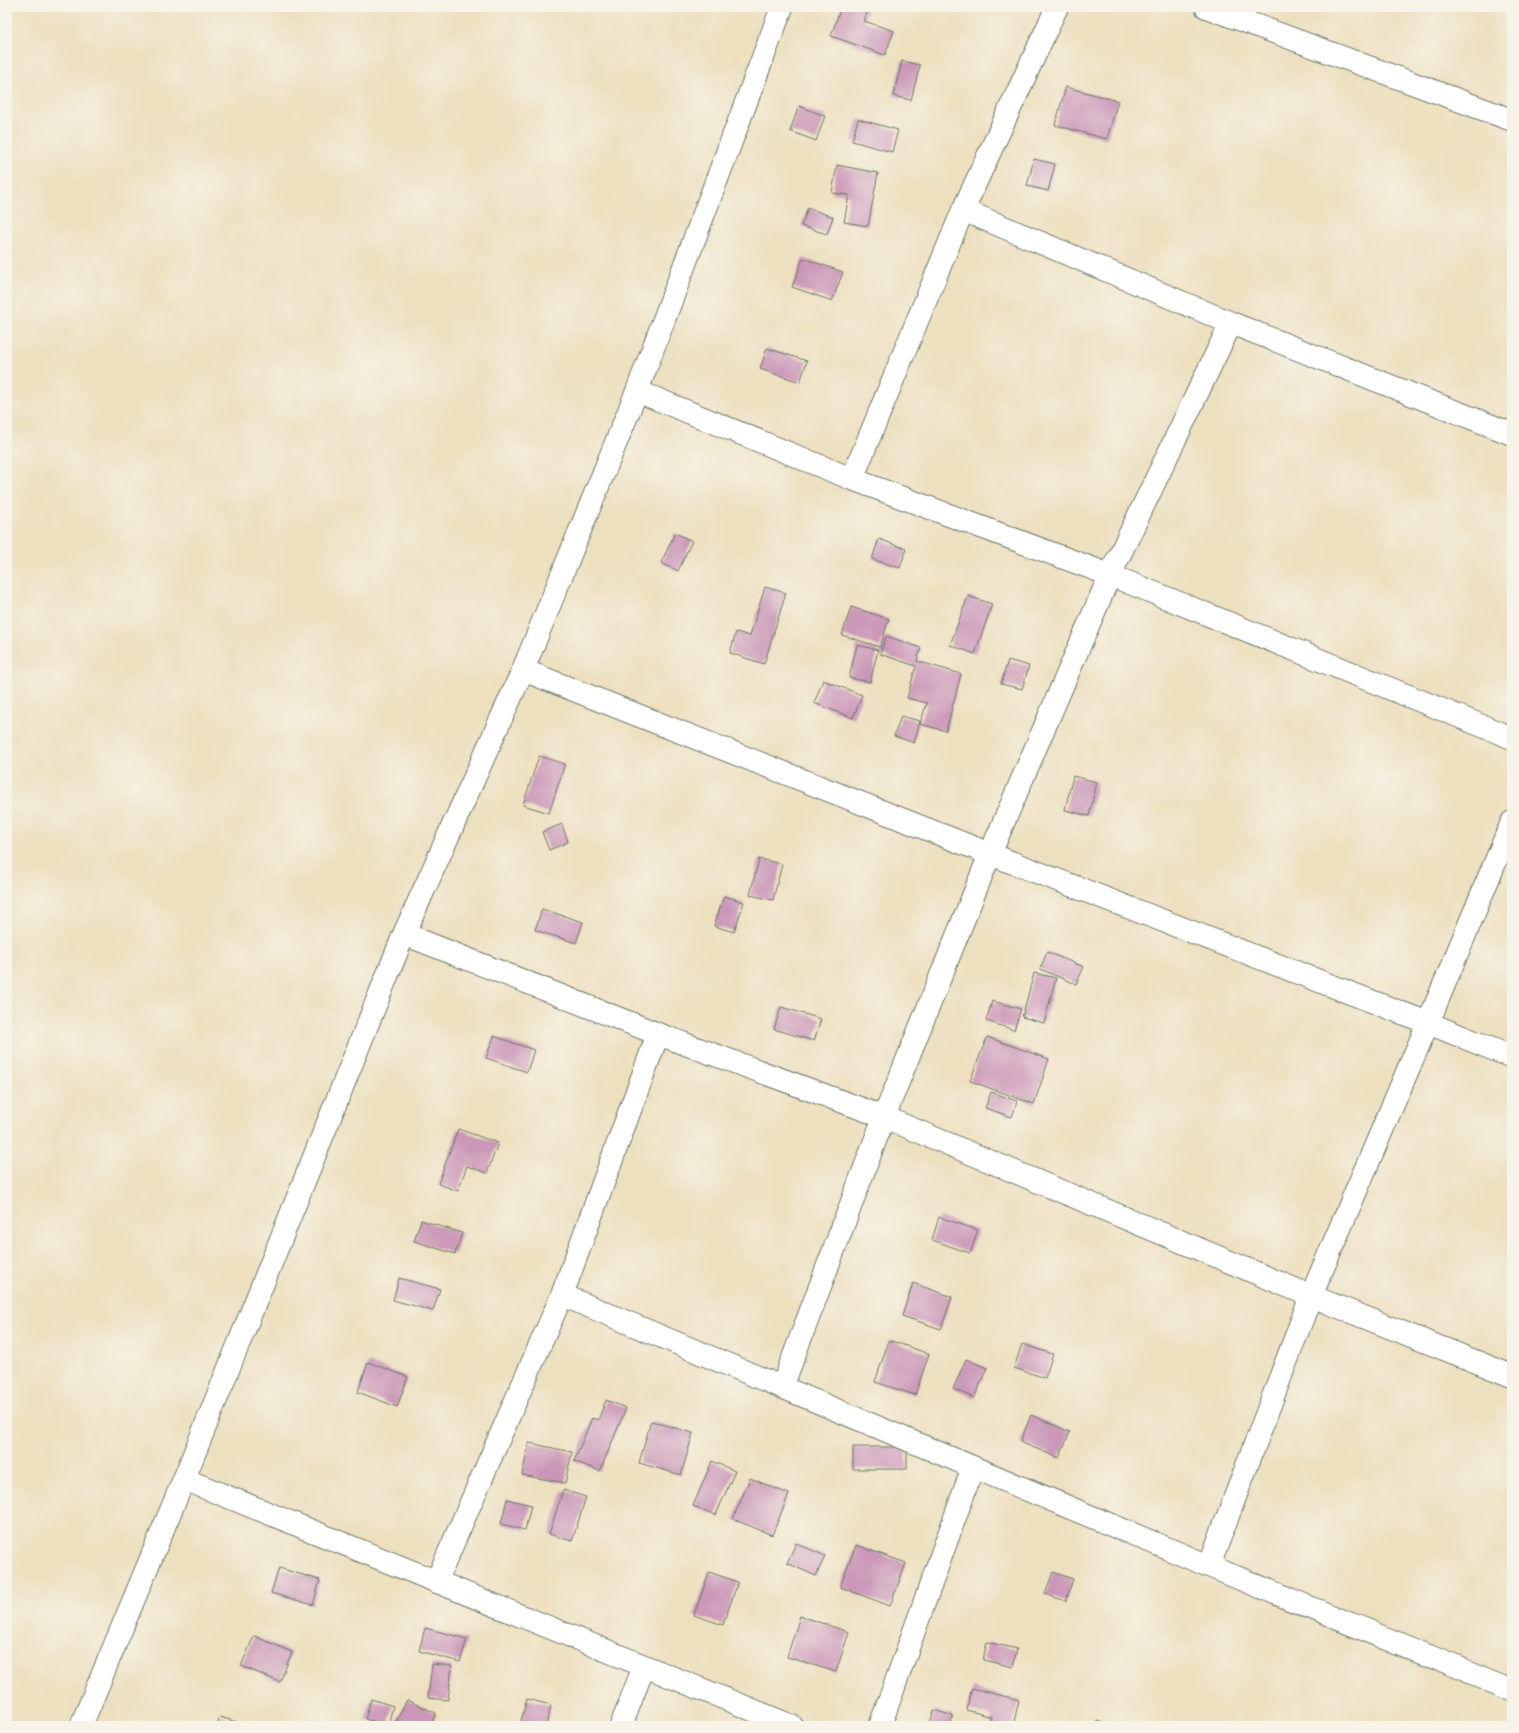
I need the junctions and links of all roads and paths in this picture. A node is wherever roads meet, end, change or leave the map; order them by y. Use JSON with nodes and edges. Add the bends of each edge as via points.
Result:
{"nodes":[{"id":1,"x":782,"y":7,"type":"edge"},
{"id":2,"x":1057,"y":7,"type":"edge"},
{"id":3,"x":1206,"y":7,"type":"edge"},
{"id":4,"x":1512,"y":120,"type":"edge"},
{"id":5,"x":963,"y":210,"type":"junction"},
{"id":6,"x":1231,"y":323,"type":"junction"},
{"id":7,"x":637,"y":391,"type":"junction"},
{"id":8,"x":1512,"y":434,"type":"edge"},
{"id":9,"x":852,"y":479,"type":"junction"},
{"id":10,"x":1110,"y":575,"type":"junction"},
{"id":11,"x":523,"y":670,"type":"junction"},
{"id":12,"x":1512,"y":738,"type":"edge"},
{"id":13,"x":1512,"y":822,"type":"edge"},
{"id":14,"x":990,"y":854,"type":"junction"},
{"id":15,"x":404,"y":934,"type":"junction"},
{"id":16,"x":1428,"y":1023,"type":"junction"},
{"id":17,"x":658,"y":1034,"type":"junction"},
{"id":18,"x":1512,"y":1058,"type":"edge"},
{"id":19,"x":884,"y":1117,"type":"junction"},
{"id":20,"x":562,"y":1295,"type":"junction"},
{"id":21,"x":1311,"y":1296,"type":"junction"},
{"id":22,"x":1512,"y":1376,"type":"edge"},
{"id":23,"x":782,"y":1388,"type":"junction"},
{"id":24,"x":973,"y":1467,"type":"junction"},
{"id":25,"x":184,"y":1479,"type":"junction"},
{"id":26,"x":1209,"y":1566,"type":"junction"},
{"id":27,"x":436,"y":1582,"type":"junction"},
{"id":28,"x":644,"y":1666,"type":"junction"},
{"id":29,"x":1512,"y":1690,"type":"edge"},
{"id":30,"x":81,"y":1726,"type":"edge"},
{"id":31,"x":621,"y":1726,"type":"edge"},
{"id":32,"x":792,"y":1726,"type":"edge"},
{"id":33,"x":880,"y":1726,"type":"edge"}],
"edges":[{"from":1,"to":7,"type":"street"},
{"from":2,"to":5,"type":"street"},
{"from":3,"to":4,"type":"street"},
{"from":5,"to":6,"type":"street"},
{"from":5,"to":9,"type":"street"},
{"from":6,"to":8,"type":"street"},
{"from":6,"to":10,"type":"street"},
{"from":7,"to":9,"type":"street"},
{"from":7,"to":11,"type":"street"},
{"from":9,"to":10,"type":"street"},
{"from":10,"to":12,"type":"street"},
{"from":10,"to":14,"type":"street"},
{"from":11,"to":14,"type":"street"},
{"from":11,"to":15,"type":"street"},
{"from":13,"to":16,"type":"street"},
{"from":14,"to":16,"type":"street"},
{"from":14,"to":19,"type":"street"},
{"from":15,"to":17,"type":"street"},
{"from":15,"to":25,"type":"street"},
{"from":16,"to":18,"type":"street"},
{"from":16,"to":21,"type":"street"},
{"from":17,"to":19,"type":"street"},
{"from":17,"to":20,"type":"street"},
{"from":19,"to":21,"type":"street"},
{"from":19,"to":23,"type":"street"},
{"from":20,"to":23,"type":"street"},
{"from":20,"to":27,"type":"street"},
{"from":21,"to":22,"type":"street"},
{"from":21,"to":26,"type":"street"},
{"from":23,"to":24,"type":"street"},
{"from":24,"to":26,"type":"street"},
{"from":24,"to":33,"type":"street"},
{"from":25,"to":27,"type":"street"},
{"from":25,"to":30,"type":"street"},
{"from":26,"to":29,"type":"street"},
{"from":27,"to":28,"type":"street"},
{"from":28,"to":31,"type":"street"},
{"from":28,"to":32,"type":"street"}]}
